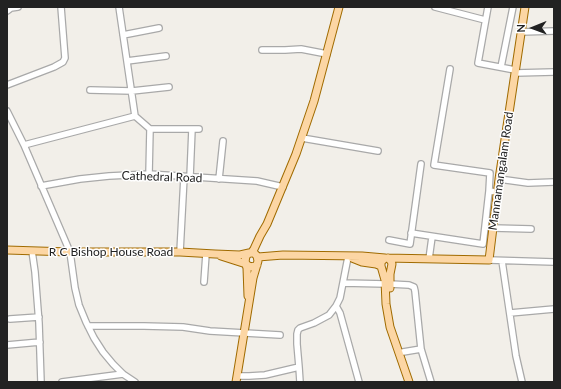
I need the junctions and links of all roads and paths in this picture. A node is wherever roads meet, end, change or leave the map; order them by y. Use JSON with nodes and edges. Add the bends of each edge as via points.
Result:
{"nodes":[{"id":1,"x":18,"y":7,"type":"edge"},
{"id":2,"x":61,"y":7,"type":"edge"},
{"id":3,"x":119,"y":7,"type":"edge"},
{"id":4,"x":339,"y":7,"type":"edge"},
{"id":5,"x":435,"y":7,"type":"edge"},
{"id":6,"x":488,"y":7,"type":"edge"},
{"id":7,"x":513,"y":7,"type":"edge"},
{"id":8,"x":525,"y":7,"type":"edge"},
{"id":9,"x":10,"y":8,"type":"edge"},
{"id":10,"x":485,"y":20,"type":"junction"},
{"id":11,"x":159,"y":28,"type":"dead end"},
{"id":12,"x":554,"y":31,"type":"edge"},
{"id":13,"x":521,"y":32,"type":"junction"},
{"id":14,"x":123,"y":35,"type":"junction"},
{"id":15,"x":262,"y":50,"type":"dead end"},
{"id":16,"x":326,"y":54,"type":"junction"},
{"id":17,"x":166,"y":56,"type":"dead end"},
{"id":18,"x":127,"y":61,"type":"junction"},
{"id":19,"x":501,"y":67,"type":"junction"},
{"id":20,"x":450,"y":69,"type":"dead end"},
{"id":21,"x":515,"y":71,"type":"junction"},
{"id":22,"x":554,"y":72,"type":"edge"},
{"id":23,"x":7,"y":85,"type":"edge"},
{"id":24,"x":169,"y":88,"type":"dead end"},
{"id":25,"x":90,"y":90,"type":"dead end"},
{"id":26,"x":132,"y":91,"type":"junction"},
{"id":27,"x":7,"y":111,"type":"edge"},
{"id":28,"x":135,"y":116,"type":"junction"},
{"id":29,"x":150,"y":129,"type":"junction"},
{"id":30,"x":192,"y":129,"type":"junction"},
{"id":31,"x":198,"y":129,"type":"dead end"},
{"id":32,"x":302,"y":138,"type":"junction"},
{"id":33,"x":223,"y":140,"type":"dead end"},
{"id":34,"x":24,"y":145,"type":"junction"},
{"id":35,"x":378,"y":152,"type":"dead end"},
{"id":36,"x":421,"y":164,"type":"dead end"},
{"id":37,"x":149,"y":174,"type":"junction"},
{"id":38,"x":187,"y":177,"type":"junction"},
{"id":39,"x":219,"y":179,"type":"junction"},
{"id":40,"x":499,"y":179,"type":"junction"},
{"id":41,"x":554,"y":182,"type":"edge"},
{"id":42,"x":41,"y":186,"type":"junction"},
{"id":43,"x":283,"y":187,"type":"junction"},
{"id":44,"x":489,"y":191,"type":"junction"},
{"id":45,"x":498,"y":192,"type":"junction"},
{"id":46,"x":493,"y":228,"type":"junction"},
{"id":47,"x":531,"y":229,"type":"dead end"},
{"id":48,"x":411,"y":234,"type":"junction"},
{"id":49,"x":432,"y":237,"type":"junction"},
{"id":50,"x":388,"y":240,"type":"dead end"},
{"id":51,"x":7,"y":250,"type":"edge"},
{"id":52,"x":32,"y":251,"type":"junction"},
{"id":53,"x":70,"y":252,"type":"junction"},
{"id":54,"x":180,"y":252,"type":"junction"},
{"id":55,"x":206,"y":254,"type":"junction"},
{"id":56,"x":215,"y":254,"type":"junction"},
{"id":57,"x":348,"y":256,"type":"junction"},
{"id":58,"x":255,"y":258,"type":"junction"},
{"id":59,"x":429,"y":259,"type":"junction"},
{"id":60,"x":489,"y":260,"type":"junction"},
{"id":61,"x":502,"y":261,"type":"junction"},
{"id":62,"x":389,"y":262,"type":"junction"},
{"id":63,"x":554,"y":262,"type":"edge"},
{"id":64,"x":246,"y":264,"type":"junction"},
{"id":65,"x":381,"y":267,"type":"junction"},
{"id":66,"x":204,"y":282,"type":"dead end"},
{"id":67,"x":343,"y":283,"type":"junction"},
{"id":68,"x":388,"y":284,"type":"junction"},
{"id":69,"x":249,"y":306,"type":"junction"},
{"id":70,"x":336,"y":306,"type":"junction"},
{"id":71,"x":554,"y":309,"type":"edge"},
{"id":72,"x":510,"y":313,"type":"junction"},
{"id":73,"x":39,"y":317,"type":"junction"},
{"id":74,"x":10,"y":319,"type":"dead end"},
{"id":75,"x":88,"y":326,"type":"junction"},
{"id":76,"x":244,"y":332,"type":"junction"},
{"id":77,"x":280,"y":335,"type":"dead end"},
{"id":78,"x":40,"y":342,"type":"junction"},
{"id":79,"x":7,"y":345,"type":"edge"},
{"id":80,"x":421,"y":349,"type":"junction"},
{"id":81,"x":403,"y":352,"type":"junction"},
{"id":82,"x":299,"y":367,"type":"junction"},
{"id":83,"x":123,"y":374,"type":"junction"},
{"id":84,"x":236,"y":379,"type":"edge"},
{"id":85,"x":41,"y":382,"type":"edge"},
{"id":86,"x":62,"y":382,"type":"edge"},
{"id":87,"x":135,"y":382,"type":"edge"},
{"id":88,"x":300,"y":382,"type":"edge"},
{"id":89,"x":357,"y":382,"type":"edge"},
{"id":90,"x":409,"y":382,"type":"edge"},
{"id":91,"x":414,"y":382,"type":"edge"},
{"id":92,"x":431,"y":382,"type":"edge"},
{"id":93,"x":522,"y":382,"type":"edge"}],
"edges":[{"from":1,"to":9,"type":"street"},
{"from":2,"to":23,"type":"street","via":[[65,58],[63,62]]},
{"from":3,"to":14,"type":"street"},
{"from":4,"to":16,"type":"main road"},
{"from":5,"to":10,"type":"street"},
{"from":6,"to":10,"type":"street"},
{"from":7,"to":19,"type":"street"},
{"from":8,"to":13,"type":"main road","name":"Mannamangalam Road"},
{"from":10,"to":19,"type":"street","via":[[478,63]]},
{"from":11,"to":14,"type":"street"},
{"from":12,"to":13,"type":"street"},
{"from":13,"to":21,"type":"main road","name":"Mannamangalam Road"},
{"from":14,"to":18,"type":"street"},
{"from":15,"to":16,"type":"street","via":[[301,49]]},
{"from":16,"to":32,"type":"main road"},
{"from":17,"to":18,"type":"street"},
{"from":18,"to":26,"type":"street"},
{"from":19,"to":21,"type":"street"},
{"from":20,"to":44,"type":"street","via":[[434,165],[490,173]]},
{"from":21,"to":22,"type":"street"},
{"from":21,"to":40,"type":"main road","name":"Mannamangalam Road"},
{"from":24,"to":26,"type":"street"},
{"from":25,"to":26,"type":"street"},
{"from":26,"to":28,"type":"street"},
{"from":27,"to":34,"type":"street"},
{"from":28,"to":29,"type":"street"},
{"from":28,"to":34,"type":"street"},
{"from":29,"to":30,"type":"street"},
{"from":29,"to":37,"type":"street"},
{"from":30,"to":31,"type":"street"},
{"from":30,"to":38,"type":"street"},
{"from":32,"to":35,"type":"street"},
{"from":32,"to":43,"type":"main road"},
{"from":33,"to":39,"type":"street"},
{"from":34,"to":42,"type":"street"},
{"from":36,"to":48,"type":"street"},
{"from":37,"to":38,"type":"street","name":"Cathedral Road"},
{"from":37,"to":42,"type":"street","name":"Cathedral Road","via":[[80,179]]},
{"from":38,"to":39,"type":"street","name":"Cathedral Road"},
{"from":38,"to":54,"type":"street"},
{"from":39,"to":43,"type":"street","name":"Cathedral Road","via":[[257,181]]},
{"from":40,"to":41,"type":"street"},
{"from":40,"to":45,"type":"main road","name":"Mannamangalam Road"},
{"from":42,"to":53,"type":"street"},
{"from":43,"to":58,"type":"main road","via":[[254,249]]},
{"from":44,"to":45,"type":"street"},
{"from":44,"to":49,"type":"street","via":[[483,244]]},
{"from":45,"to":46,"type":"main road","name":"Mannamangalam Road"},
{"from":46,"to":47,"type":"street"},
{"from":46,"to":60,"type":"main road","name":"Mannamangalam Road"},
{"from":48,"to":49,"type":"street"},
{"from":48,"to":50,"type":"street","via":[[410,244]]},
{"from":49,"to":59,"type":"street"},
{"from":51,"to":52,"type":"main road","name":"R C Bishop House Road"},
{"from":52,"to":53,"type":"main road","name":"R C Bishop House Road"},
{"from":52,"to":73,"type":"street"},
{"from":53,"to":54,"type":"main road","name":"R C Bishop House Road"},
{"from":53,"to":75,"type":"street","via":[[79,305]]},
{"from":54,"to":55,"type":"main road","name":"R C Bishop House Road"},
{"from":55,"to":56,"type":"main road","name":"R C Bishop House Road"},
{"from":55,"to":66,"type":"street"},
{"from":56,"to":58,"type":"main road","name":"R C Bishop House Road"},
{"from":56,"to":64,"type":"main road"},
{"from":57,"to":58,"type":"main road","via":[[283,255]]},
{"from":57,"to":62,"type":"main road"},
{"from":57,"to":65,"type":"main road"},
{"from":57,"to":67,"type":"street"},
{"from":58,"to":64,"type":"main road","via":[[245,258]]},
{"from":58,"to":64,"type":"main road","via":[[253,267]]},
{"from":58,"to":69,"type":"main road"},
{"from":59,"to":60,"type":"main road"},
{"from":59,"to":62,"type":"main road"},
{"from":60,"to":61,"type":"street"},
{"from":61,"to":63,"type":"street"},
{"from":61,"to":72,"type":"street"},
{"from":62,"to":65,"type":"main road","via":[[382,260]]},
{"from":62,"to":68,"type":"main road"},
{"from":64,"to":69,"type":"main road"},
{"from":65,"to":68,"type":"main road"},
{"from":67,"to":68,"type":"street"},
{"from":67,"to":70,"type":"street"},
{"from":68,"to":80,"type":"street","via":[[414,286]]},
{"from":68,"to":81,"type":"main road"},
{"from":68,"to":90,"type":"main road","via":[[386,304],[390,327]]},
{"from":69,"to":76,"type":"main road"},
{"from":70,"to":82,"type":"street","via":[[325,318],[298,330]]},
{"from":70,"to":89,"type":"street"},
{"from":71,"to":72,"type":"street"},
{"from":72,"to":93,"type":"street"},
{"from":73,"to":74,"type":"street"},
{"from":73,"to":78,"type":"street"},
{"from":75,"to":76,"type":"street","via":[[183,327]]},
{"from":75,"to":83,"type":"street","via":[[103,352]]},
{"from":76,"to":77,"type":"street"},
{"from":76,"to":84,"type":"main road"},
{"from":78,"to":79,"type":"street"},
{"from":78,"to":85,"type":"street"},
{"from":80,"to":81,"type":"street"},
{"from":80,"to":92,"type":"street"},
{"from":81,"to":91,"type":"main road"},
{"from":82,"to":84,"type":"street"},
{"from":82,"to":88,"type":"street"},
{"from":83,"to":86,"type":"street"},
{"from":83,"to":87,"type":"street"}]}
